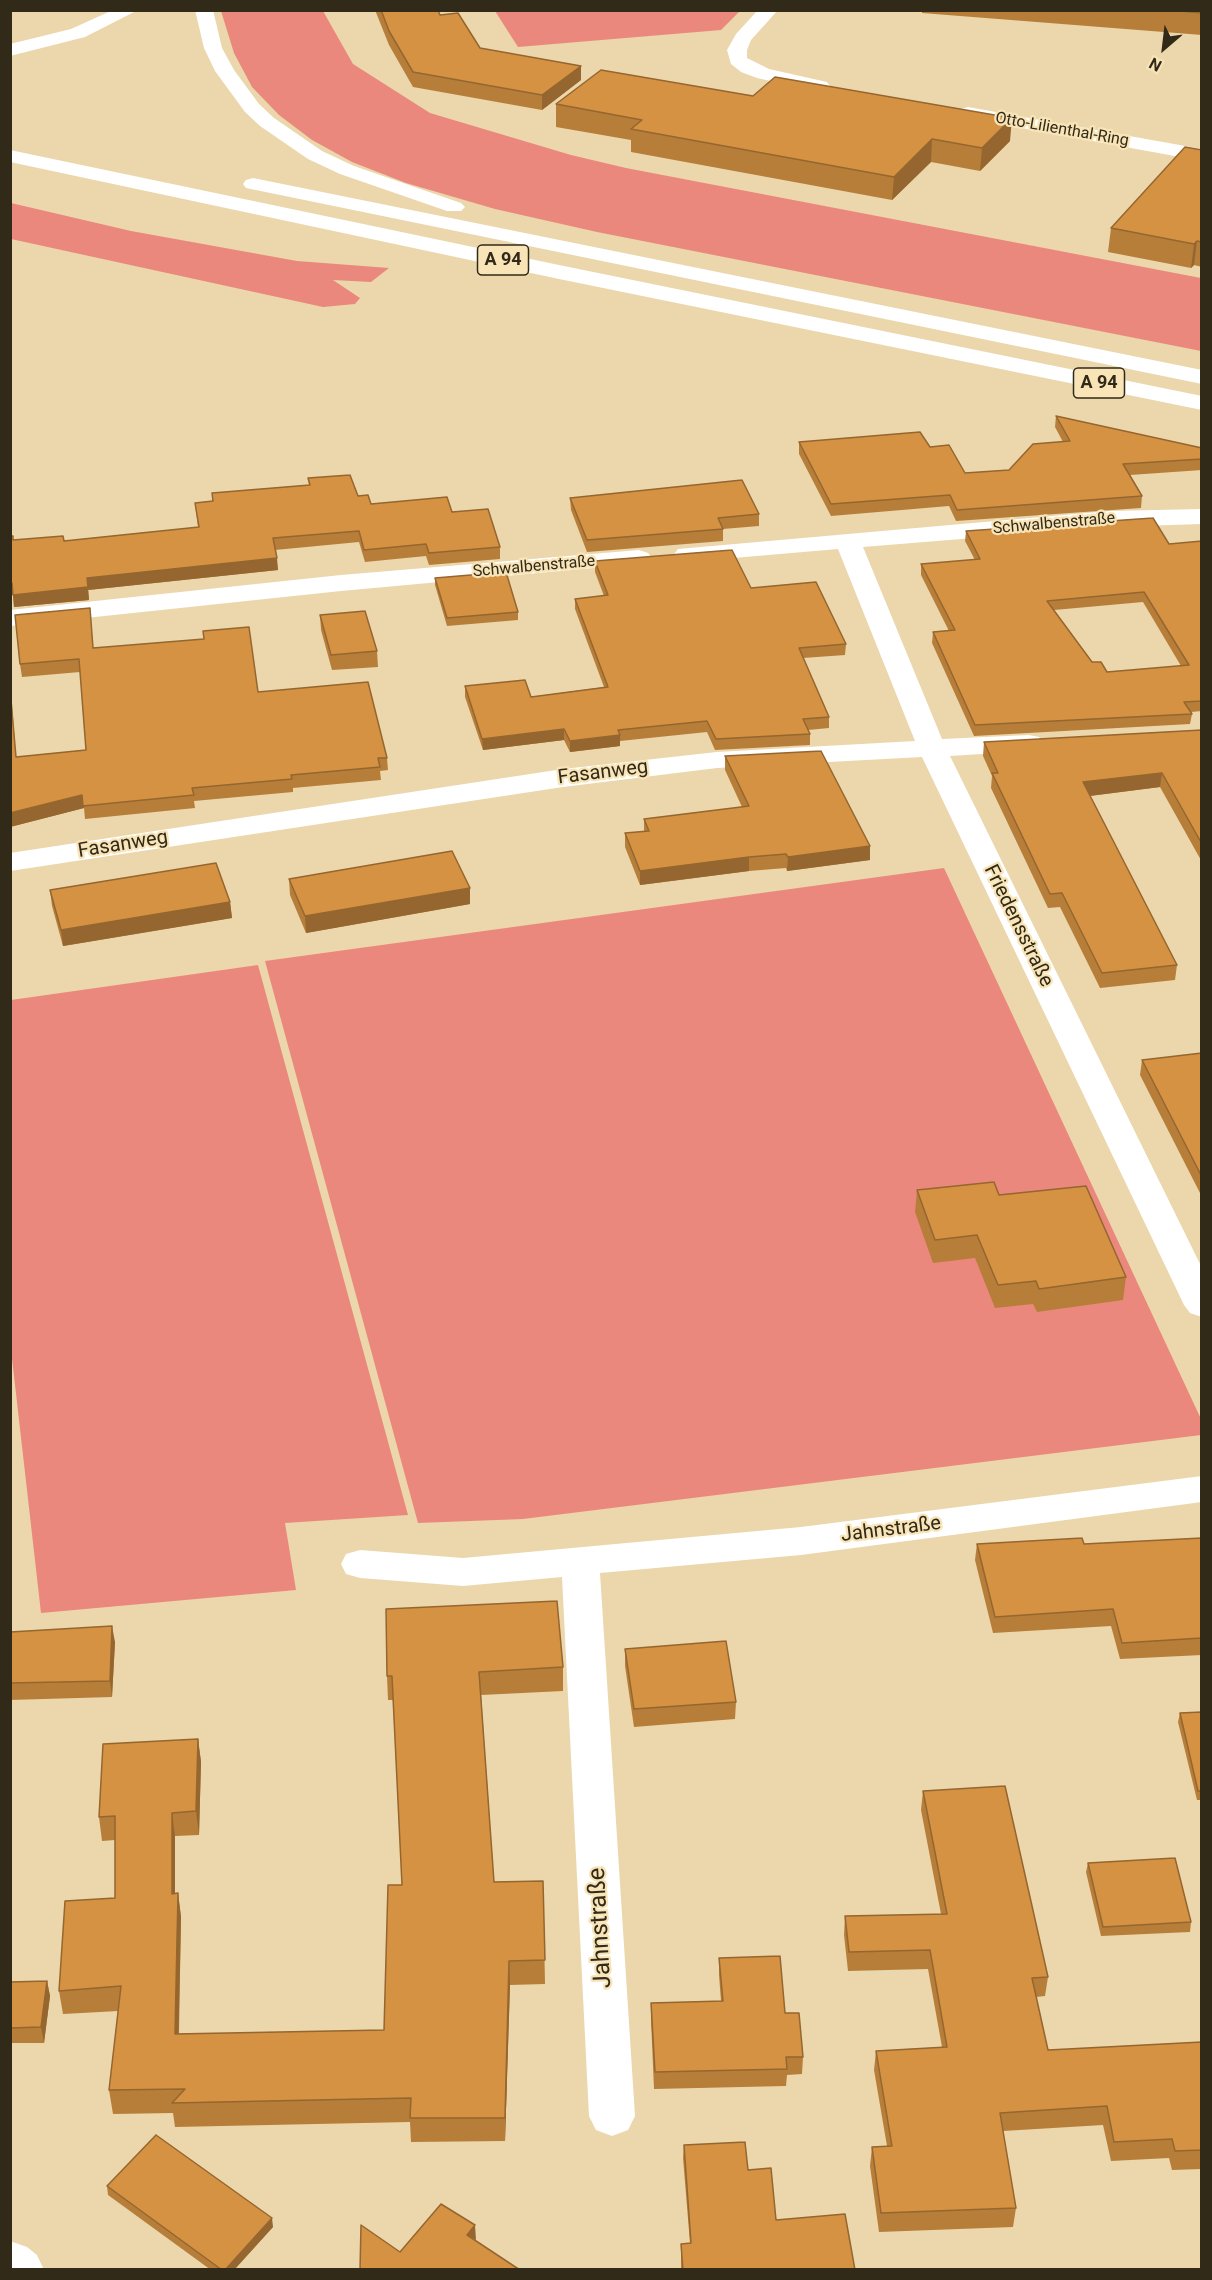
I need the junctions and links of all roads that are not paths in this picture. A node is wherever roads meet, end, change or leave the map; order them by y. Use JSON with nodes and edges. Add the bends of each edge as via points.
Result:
{"nodes":[{"id":1,"x":129,"y":10,"type":"edge"},
{"id":2,"x":204,"y":10,"type":"edge"},
{"id":3,"x":769,"y":10,"type":"edge"},
{"id":4,"x":10,"y":50,"type":"edge"},
{"id":5,"x":843,"y":90,"type":"edge"},
{"id":6,"x":945,"y":109,"type":"edge"},
{"id":7,"x":1202,"y":154,"type":"edge"},
{"id":8,"x":10,"y":156,"type":"edge"},
{"id":9,"x":234,"y":180,"type":"dead end"},
{"id":10,"x":610,"y":258,"type":"junction"},
{"id":11,"x":1202,"y":377,"type":"edge"},
{"id":12,"x":1202,"y":403,"type":"edge"},
{"id":13,"x":1202,"y":516,"type":"edge"},
{"id":14,"x":848,"y":542,"type":"junction"},
{"id":15,"x":10,"y":618,"type":"edge"},
{"id":16,"x":1061,"y":741,"type":"edge"},
{"id":17,"x":932,"y":748,"type":"junction"},
{"id":18,"x":10,"y":862,"type":"edge"},
{"id":19,"x":1202,"y":1305,"type":"edge"},
{"id":20,"x":1202,"y":1489,"type":"edge"},
{"id":21,"x":580,"y":1562,"type":"junction"},
{"id":22,"x":360,"y":1564,"type":"dead end"},
{"id":23,"x":612,"y":2116,"type":"dead end"},
{"id":24,"x":10,"y":2262,"type":"edge"},
{"id":25,"x":20,"y":2270,"type":"edge"}],
"edges":[{"from":1,"to":4,"type":"main road","via":[[78,33]]},
{"from":2,"to":10,"type":"main road","via":[[213,48],[236,89],[267,122],[315,155],[403,190]]},
{"from":3,"to":5,"type":"main road","via":[[744,38],[737,50],[738,60],[764,74]]},
{"from":6,"to":7,"type":"main road","name":"Otto-Lilienthal-Ring"},
{"from":8,"to":12,"type":"main road","number":"A 94"},
{"from":9,"to":10,"type":"main road","number":"A 94"},
{"from":10,"to":11,"type":"main road","number":"A 94"},
{"from":13,"to":14,"type":"main road","name":"Schwalbenstraße","via":[[1109,519]]},
{"from":14,"to":15,"type":"main road","name":"Schwalbenstraße","via":[[341,583]]},
{"from":14,"to":17,"type":"main road","name":"Friedensstraße"},
{"from":16,"to":17,"type":"main road","name":"Fasanweg"},
{"from":17,"to":18,"type":"main road","name":"Fasanweg","via":[[717,760],[563,778]]},
{"from":17,"to":19,"type":"main road","name":"Friedensstraße"},
{"from":20,"to":21,"type":"main road","name":"Jahnstraße","via":[[801,1541]]},
{"from":21,"to":22,"type":"main road","name":"Jahnstraße","via":[[463,1572]]},
{"from":21,"to":23,"type":"main road","name":"Jahnstraße"},
{"from":24,"to":25,"type":"main road"}]}
